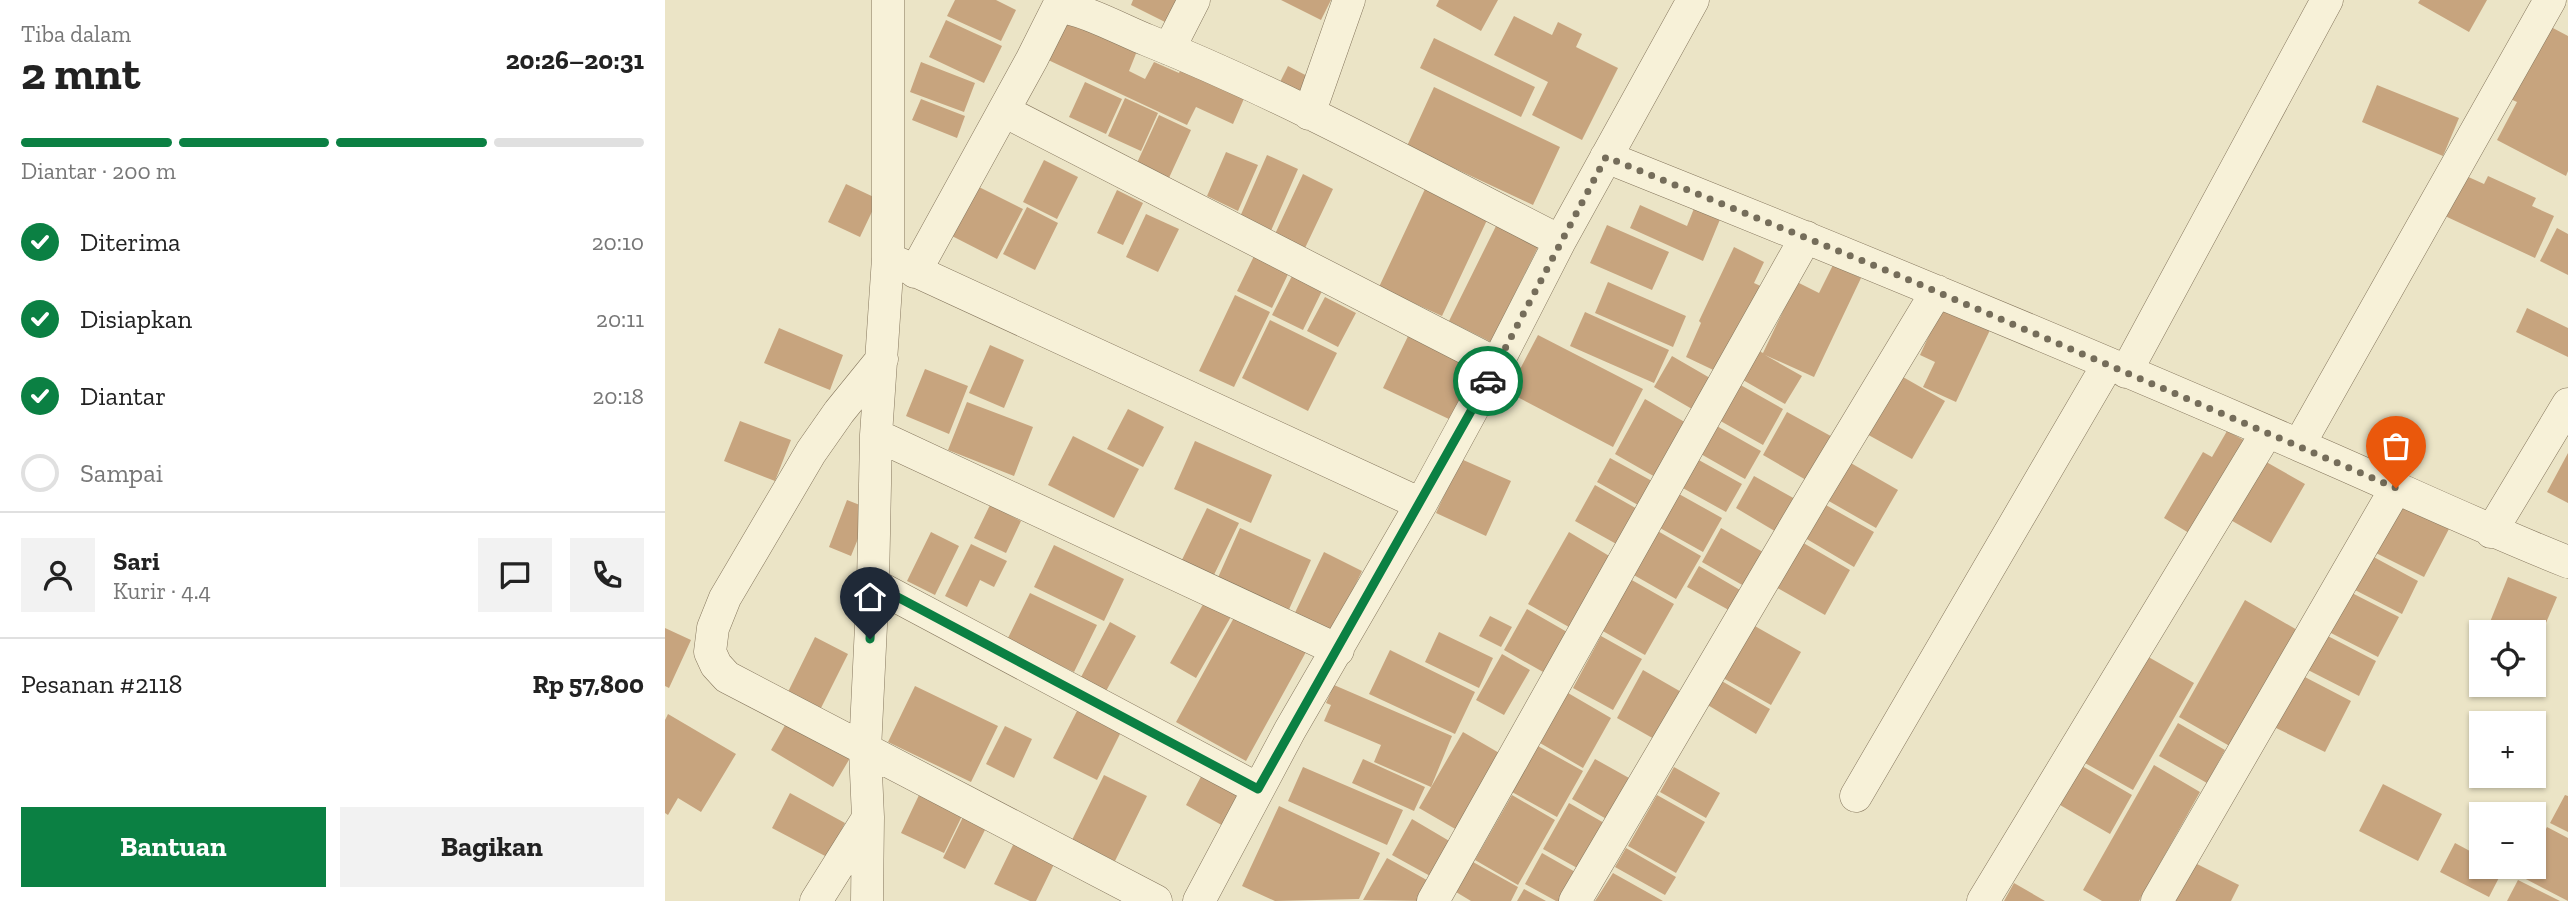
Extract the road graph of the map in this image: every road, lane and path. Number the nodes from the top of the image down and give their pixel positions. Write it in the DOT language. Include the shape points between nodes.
graph roads {
  1 [pos="888,0"];
  2 [pos="1194,0"];
  3 [pos="1349,0"];
  4 [pos="1693,0"];
  5 [pos="2327,0"];
  6 [pos="2550,0"];
  7 [pos="1169,49"];
  8 [pos="1004,111"];
  9 [pos="1309,114"];
  10 [pos="1606,157"];
  11 [pos="1806,237"];
  12 [pos="1560,241"];
  13 [pos="902,265"];
  14 [pos="1937,291"];
  15 [pos="882,359"];
  16 [pos="1497,364"];
  17 [pos="2117,368"];
  18 [pos="2568,404"];
  19 [pos="2267,432"];
  20 [pos="876,435"];
  21 [pos="2299,445"];
  22 [pos="2396,488"];
  23 [pos="1421,504"];
  24 [pos="2491,532"];
  25 [pos="2568,562"];
  26 [pos="873,584"];
  27 [pos="1338,650"];
  28 [pos="865,750"];
  29 [pos="1258,789"];
  30 [pos="1856,796"];
  31 [pos="868,817"];
  32 [pos="816,901"];
  33 [pos="867,901"];
  34 [pos="1156,901"];
  35 [pos="1199,901"];
  36 [pos="1433,901"];
  37 [pos="1575,901"];
  38 [pos="1983,901"];
  39 [pos="2157,901"];
  1 -- 13 [label="street"];
  2 -- 7 [label="street"];
  3 -- 9 [label="street"];
  4 -- 10 [label="street"];
  5 -- 17 [label="street"];
  6 -- 21 [label="street"];
  7 -- 8 [label="street" via="1058,7"];
  7 -- 9 [label="street"];
  8 -- 13 [label="street"];
  8 -- 16 [label="street"];
  9 -- 12 [label="street"];
  10 -- 11 [label="street"];
  10 -- 12 [label="street"];
  11 -- 14 [label="street"];
  11 -- 36 [label="street"];
  12 -- 16 [label="street"];
  13 -- 15 [label="street"];
  13 -- 23 [label="street"];
  14 -- 17 [label="street"];
  14 -- 37 [label="street"];
  15 -- 20 [label="street"];
  15 -- 28 [label="street" via="811,452 739,576 713,628 710,652 727,677"];
  16 -- 23 [label="street"];
  17 -- 19 [label="street"];
  17 -- 30 [label="street"];
  18 -- 24 [label="street"];
  19 -- 21 [label="street"];
  19 -- 38 [label="street"];
  20 -- 26 [label="street"];
  20 -- 27 [label="street"];
  21 -- 22 [label="street"];
  22 -- 24 [label="street"];
  22 -- 39 [label="street"];
  23 -- 27 [label="street"];
  24 -- 25 [label="street"];
  26 -- 28 [label="street"];
  26 -- 29 [label="street"];
  27 -- 29 [label="street"];
  28 -- 31 [label="street"];
  28 -- 34 [label="street"];
  29 -- 35 [label="street"];
  31 -- 32 [label="street"];
  31 -- 33 [label="street"];
}
